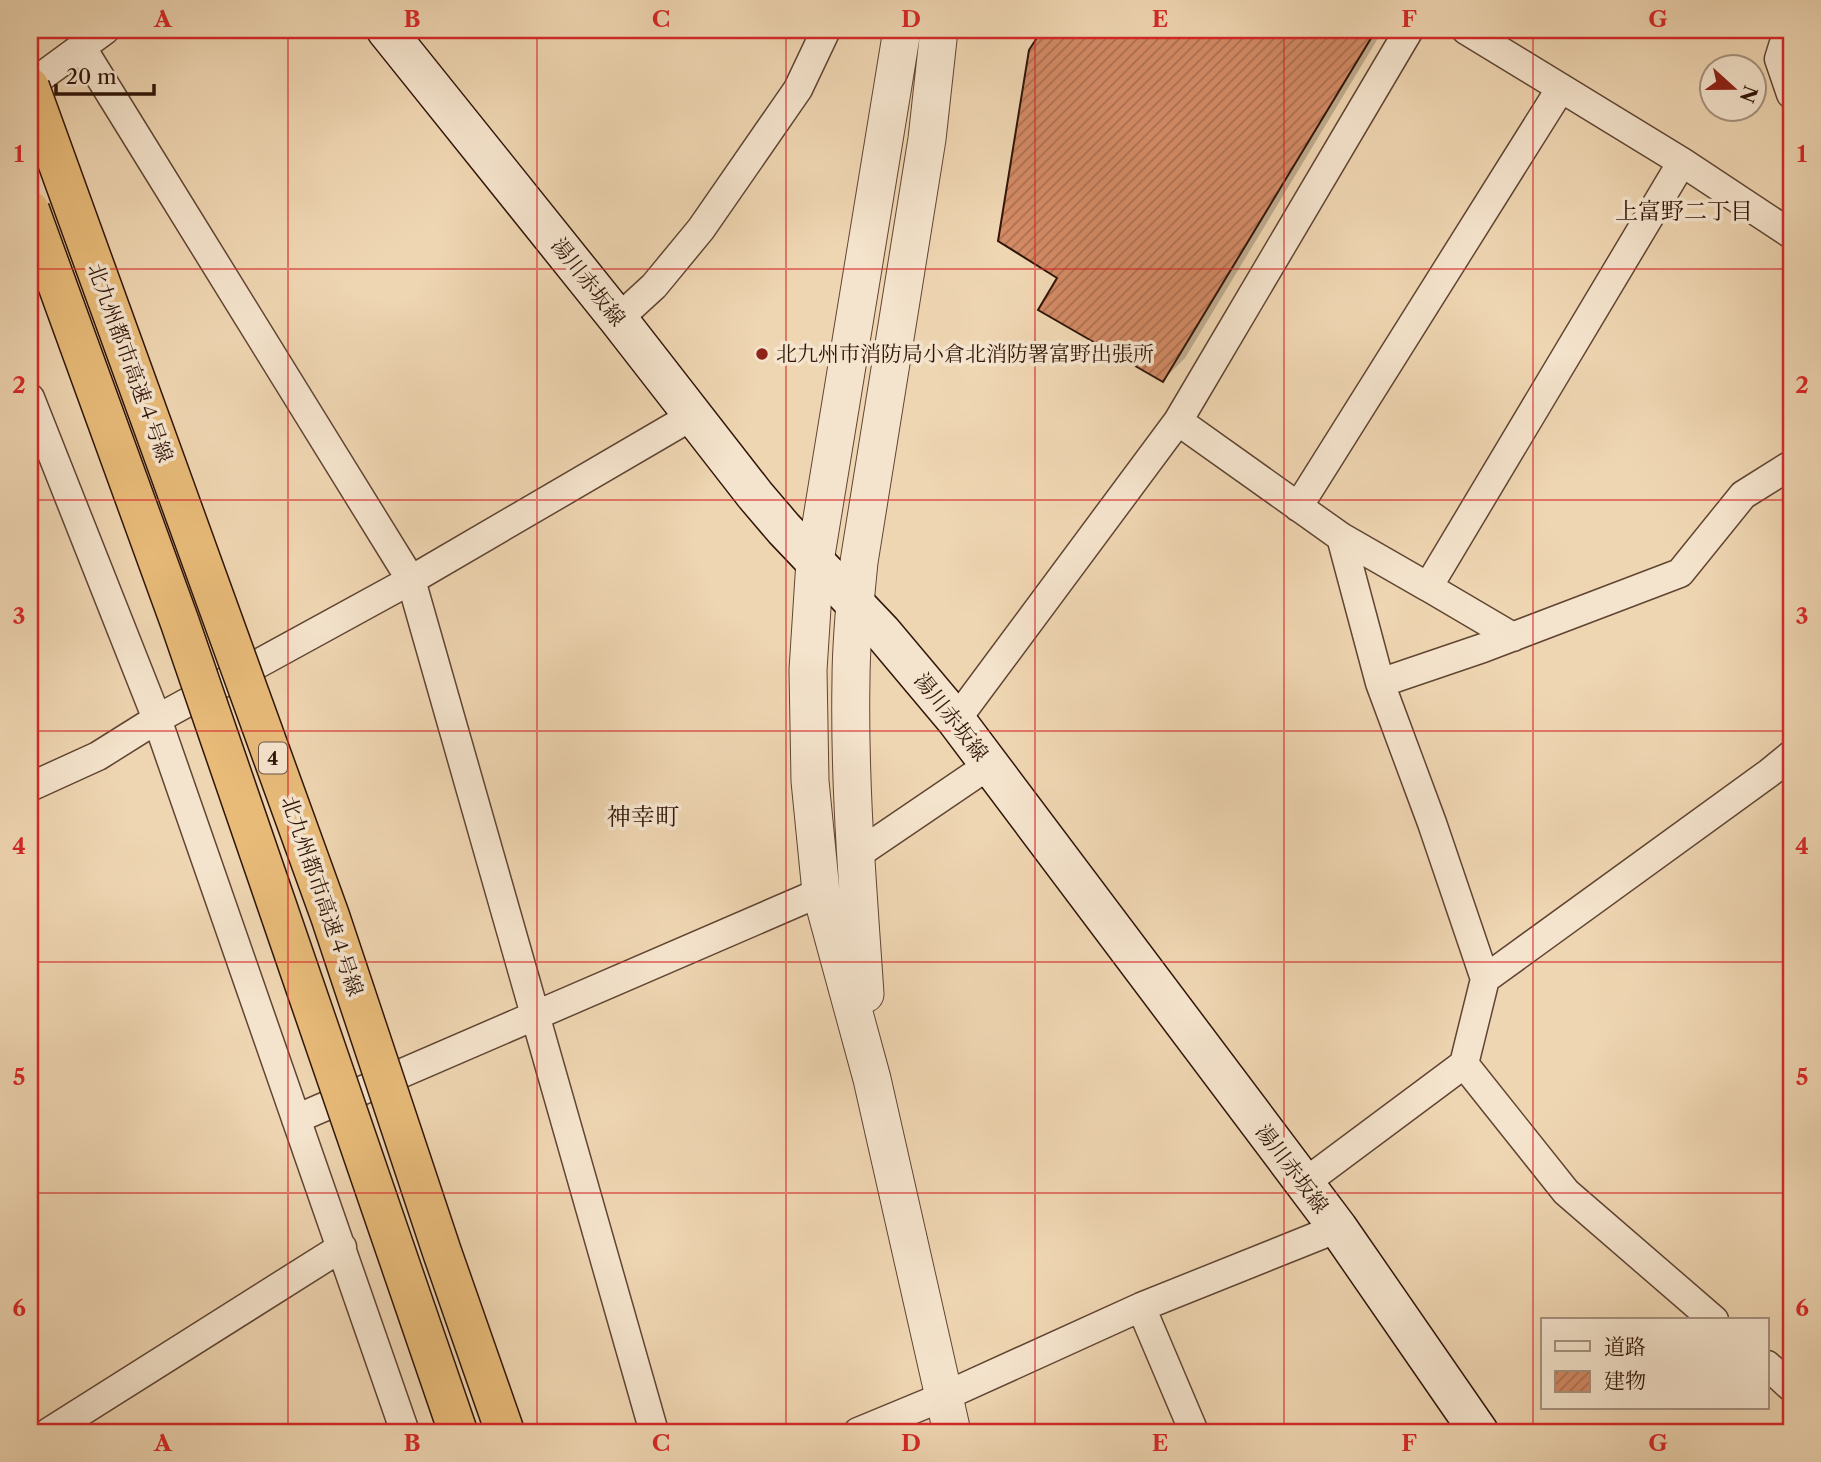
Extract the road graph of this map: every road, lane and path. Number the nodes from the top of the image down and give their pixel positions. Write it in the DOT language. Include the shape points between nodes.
graph roads {
  1 [pos="105,30"];
  2 [pos="386,30"];
  3 [pos="826,30"];
  4 [pos="902,30"];
  5 [pos="939,30"];
  6 [pos="1409,30"];
  7 [pos="1466,30"];
  8 [pos="1788,30"];
  9 [pos="82,48"];
  10 [pos="30,86"];
  11 [pos="1561,88"];
  12 [pos="1791,94"];
  13 [pos="1682,162"];
  14 [pos="30,210"];
  15 [pos="1791,234"];
  16 [pos="618,319"];
  17 [pos="30,398"];
  18 [pos="692,416"];
  19 [pos="1178,421"];
  20 [pos="1791,465"];
  21 [pos="1298,507"];
  22 [pos="1340,537"];
  23 [pos="815,561"];
  24 [pos="411,580"];
  25 [pos="1428,587"];
  26 [pos="855,603"];
  27 [pos="1513,637"];
  28 [pos="1380,683"];
  29 [pos="157,719"];
  30 [pos="956,720"];
  31 [pos="1791,755"];
  32 [pos="989,765"];
  33 [pos="30,787"];
  34 [pos="855,856"];
  35 [pos="821,892"];
  36 [pos="1485,979"];
  37 [pos="535,1014"];
  38 [pos="1464,1064"];
  39 [pos="872,1079"];
  40 [pos="296,1119"];
  41 [pos="1303,1184"];
  42 [pos="1338,1228"];
  43 [pos="342,1247"];
  44 [pos="1141,1307"];
  45 [pos="1712,1318"];
  46 [pos="1769,1368"];
  47 [pos="1791,1387"];
  48 [pos="945,1396"];
  49 [pos="49,1432"];
  50 [pos="405,1432"];
  51 [pos="458,1432"];
  52 [pos="505,1432"];
  53 [pos="654,1432"];
  54 [pos="858,1432"];
  55 [pos="952,1432"];
  56 [pos="1194,1432"];
  57 [pos="1479,1432"];
  1 -- 9 [label="street"];
  2 -- 16 [label="main road, 湯川赤坂線"];
  3 -- 16 [label="street" via="798,89 701,229 654,286"];
  4 -- 23 [label="street"];
  5 -- 26 [label="street" via="927,139"];
  6 -- 19 [label="street"];
  7 -- 11 [label="street"];
  8 -- 12 [label="street" via="1779,58"];
  9 -- 10 [label="street"];
  9 -- 24 [label="street"];
  10 -- 52 [label="highway, 北九州都市高速４号線 / 4, bridge" via="330,916"];
  11 -- 13 [label="street"];
  11 -- 21 [label="street"];
  13 -- 15 [label="street"];
  13 -- 25 [label="street"];
  14 -- 51 [label="highway, 北九州都市高速４号線 / 4, bridge" via="180,623"];
  16 -- 18 [label="main road, 湯川赤坂線"];
  17 -- 29 [label="street"];
  18 -- 23 [label="main road, 湯川赤坂線"];
  18 -- 24 [label="street"];
  19 -- 21 [label="street"];
  19 -- 30 [label="street"];
  20 -- 27 [label="street" via="1742,495 1680,573"];
  21 -- 22 [label="street"];
  22 -- 25 [label="street"];
  22 -- 28 [label="street"];
  23 -- 26 [label="main road, 湯川赤坂線"];
  23 -- 35 [label="street" via="808,670 810,781"];
  24 -- 29 [label="street"];
  24 -- 37 [label="street"];
  25 -- 27 [label="street"];
  26 -- 30 [label="main road, 湯川赤坂線"];
  26 -- 34 [label="street" via="851,678"];
  27 -- 28 [label="street"];
  28 -- 36 [label="street"];
  29 -- 33 [label="street" via="98,757"];
  29 -- 40 [label="street"];
  30 -- 32 [label="main road, 湯川赤坂線"];
  31 -- 36 [label="street"];
  32 -- 34 [label="street"];
  32 -- 41 [label="main road, 湯川赤坂線"];
  34 -- 39 [label="street"];
  35 -- 37 [label="street"];
  35 -- 39 [label="street"];
  36 -- 38 [label="street"];
  37 -- 40 [label="street"];
  37 -- 53 [label="street"];
  38 -- 41 [label="street"];
  38 -- 45 [label="street" via="1566,1192"];
  39 -- 48 [label="street"];
  40 -- 43 [label="street"];
  41 -- 42 [label="main road, 湯川赤坂線"];
  42 -- 44 [label="street"];
  42 -- 57 [label="main road, 湯川赤坂線"];
  43 -- 49 [label="street"];
  43 -- 50 [label="street"];
  44 -- 48 [label="street"];
  44 -- 56 [label="street"];
  46 -- 47 [label="street"];
  48 -- 54 [label="street"];
  48 -- 55 [label="street"];
}
